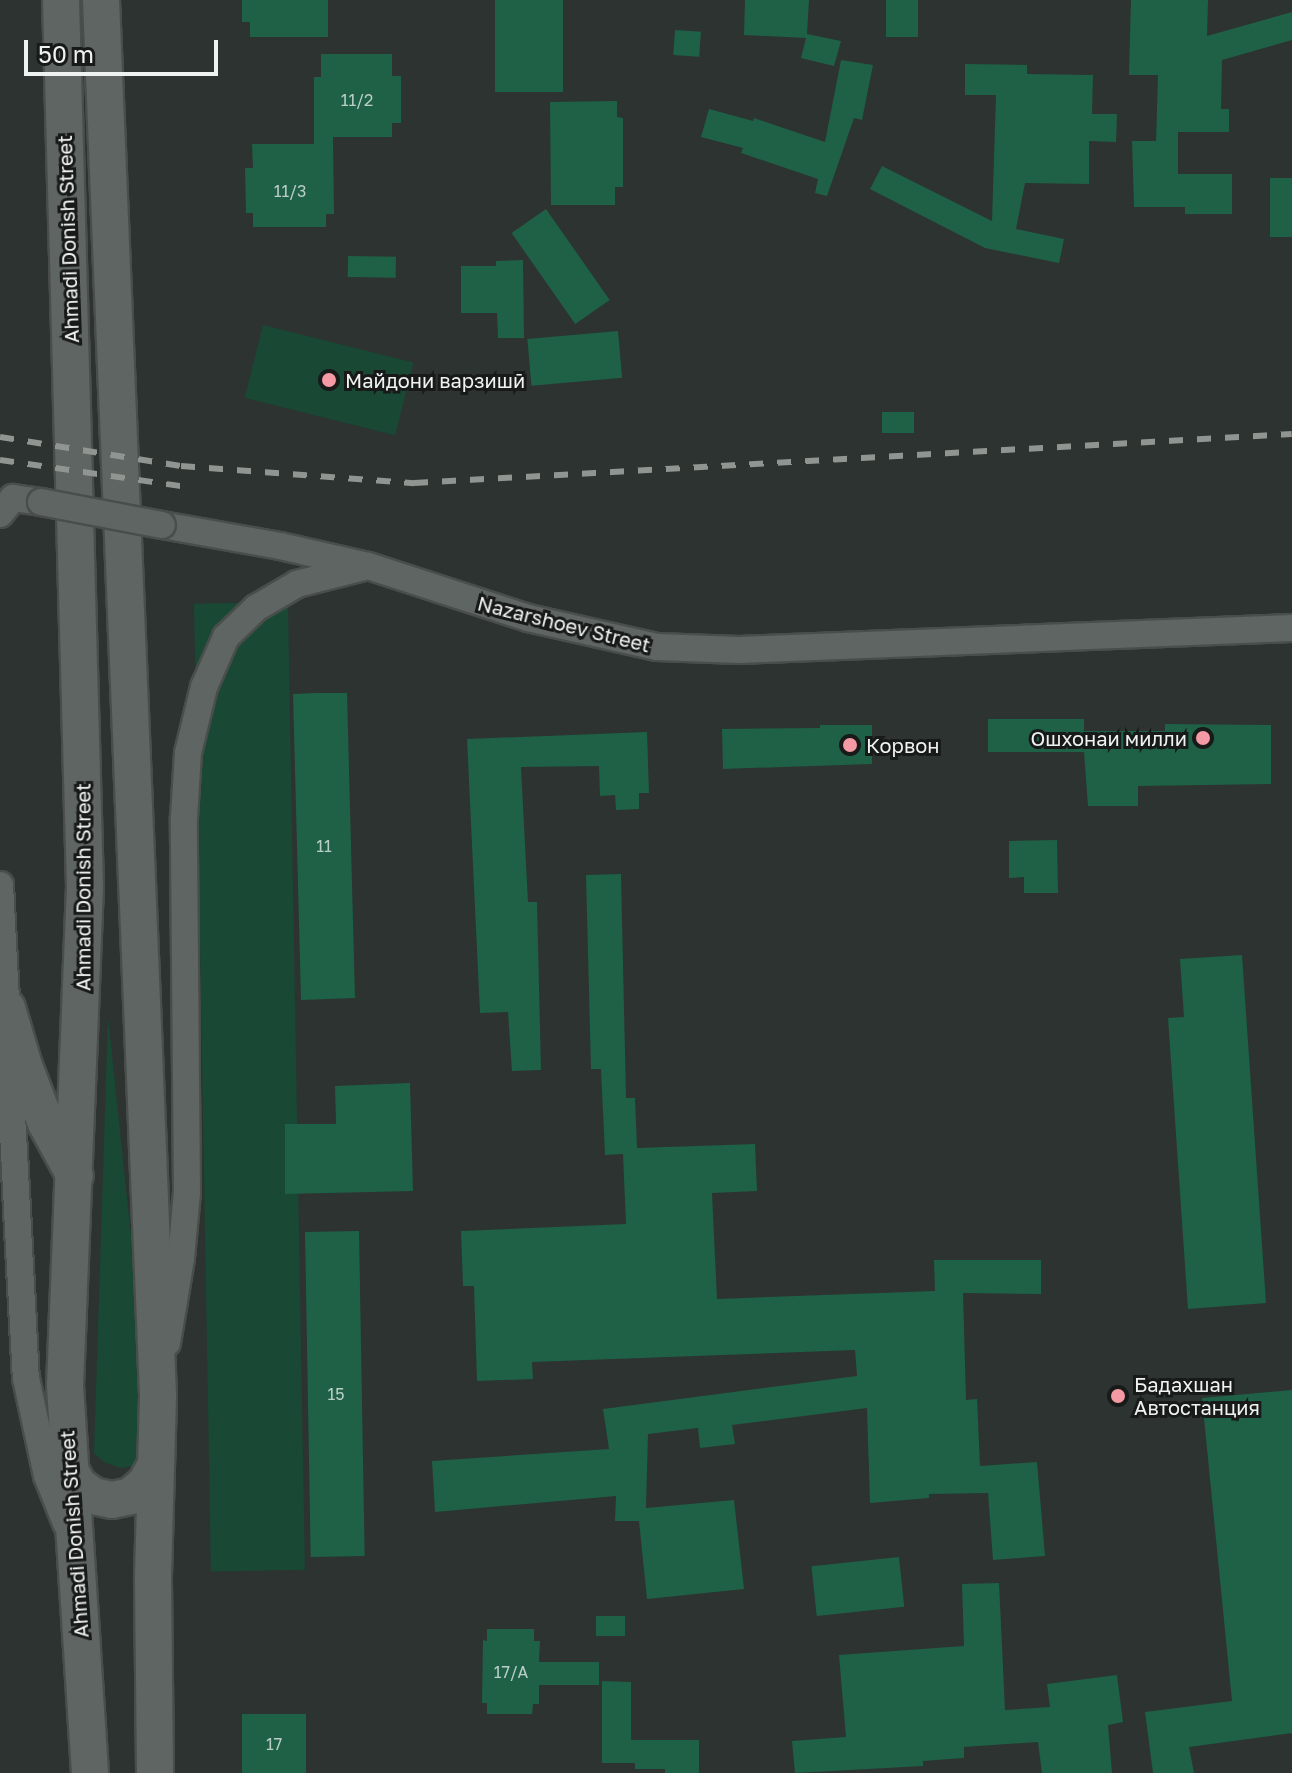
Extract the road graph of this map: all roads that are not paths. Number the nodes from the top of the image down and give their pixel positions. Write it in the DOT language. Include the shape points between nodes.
graph roads {
  1 [pos="61,0"];
  2 [pos="101,0"];
  3 [pos="0,514"];
  4 [pos="368,566"];
  5 [pos="1292,628"];
  6 [pos="0,885"];
  7 [pos="7,1008"];
  8 [pos="75,1176"];
  9 [pos="158,1397"];
  10 [pos="155,1466"];
  11 [pos="69,1468"];
  12 [pos="77,1551"];
  13 [pos="90,1773"];
  14 [pos="155,1773"];
  1 -- 8 [label="street, Ahmadi Donish Street" via="85,886"];
  2 -- 9 [label="street"];
  3 -- 4 [label="street, Nazarshoev Street, bridge" via="13,498"];
  4 -- 5 [label="street, Nazarshoev Street" via="541,622 700,651"];
  4 -- 9 [label="street" via="297,584 256,608 226,637 204,687 188,753 184,818 187,1192"];
  6 -- 7 [label="street"];
  7 -- 8 [label="street" via="46,1123"];
  7 -- 12 [label="street" via="26,1378 47,1476"];
  8 -- 11 [label="street, Ahmadi Donish Street" via="65,1386"];
  9 -- 10 [label="street"];
  10 -- 11 [label="street" via="131,1496 112,1500 93,1496 78,1485"];
  10 -- 14 [label="street"];
  11 -- 12 [label="street, Ahmadi Donish Street"];
  12 -- 13 [label="street, Ahmadi Donish Street"];
}
